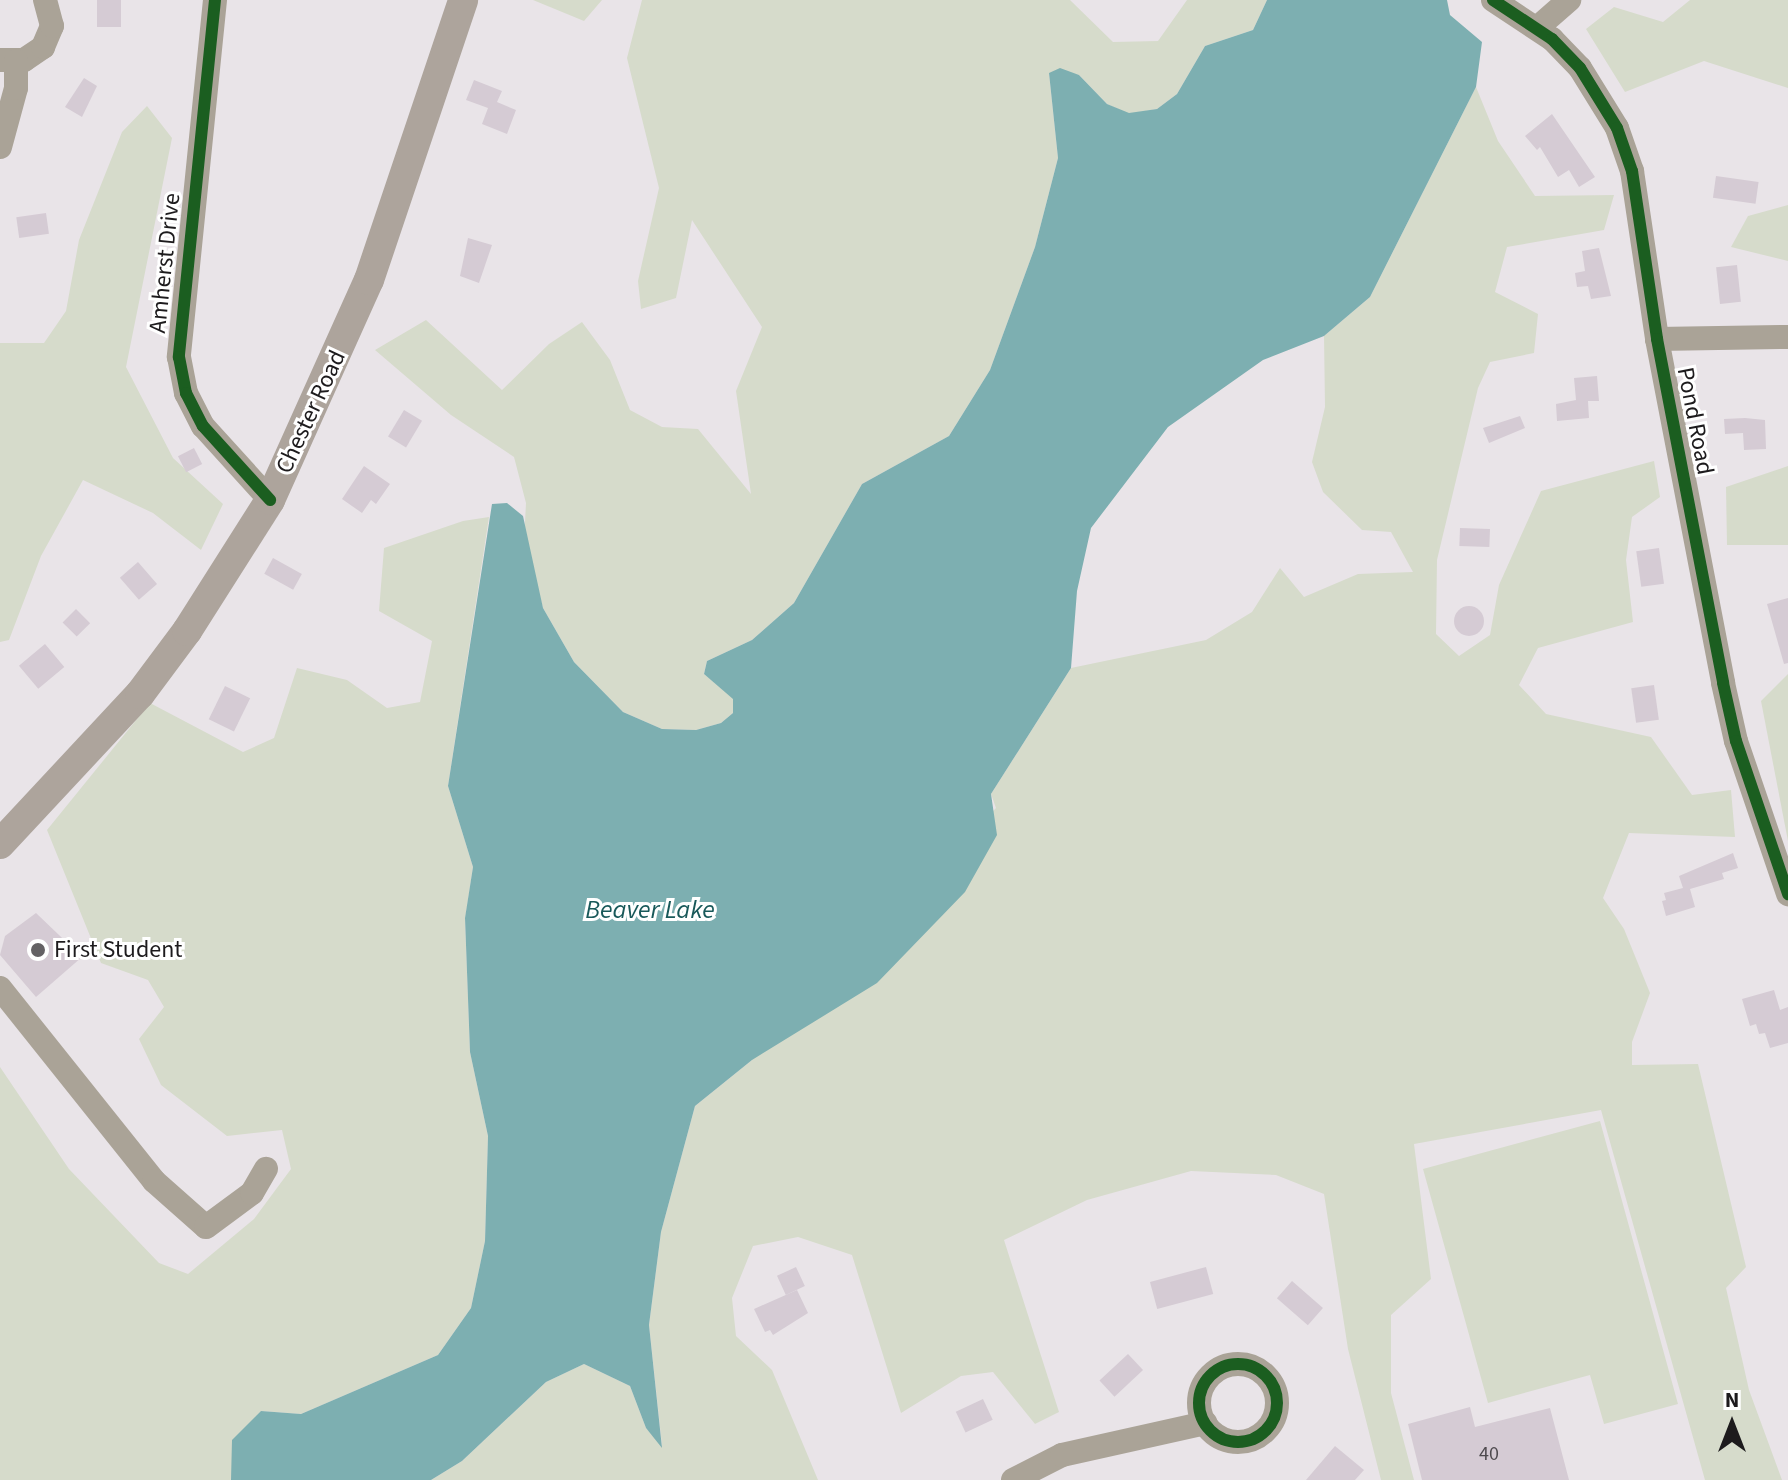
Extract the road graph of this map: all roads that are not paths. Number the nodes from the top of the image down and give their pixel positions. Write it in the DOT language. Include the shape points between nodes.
graph roads {
  1 [pos="45,0"];
  2 [pos="215,0"];
  3 [pos="463,0"];
  4 [pos="1493,0"];
  5 [pos="1569,0"];
  6 [pos="1537,28"];
  7 [pos="8,60"];
  8 [pos="0,147"];
  9 [pos="1788,337"];
  10 [pos="1657,339"];
  11 [pos="270,500"];
  12 [pos="0,844"];
  13 [pos="1788,894"];
  14 [pos="0,988"];
  15 [pos="266,1169"];
  16 [pos="1205,1423"];
  17 [pos="1013,1480"];
  1 -- 7 [label="street" via="52,18 47,41 31,57"];
  2 -- 11 [label="street, Amherst Drive" via="179,357 186,393 203,426"];
  3 -- 11 [label="main road, Chester Road" via="369,280"];
  4 -- 6 [label="street, Pond Road"];
  5 -- 6 [label="street"];
  6 -- 10 [label="street, Pond Road" via="1580,68 1617,128 1636,192"];
  7 -- 8 [label="street" via="16,88"];
  9 -- 10 [label="street"];
  10 -- 13 [label="street, Pond Road" via="1736,741"];
  11 -- 12 [label="main road, Chester Road" via="140,694"];
  14 -- 15 [label="street" via="154,1181 206,1227 252,1193"];
  16 -- 17 [label="street" via="1062,1455"];
}
